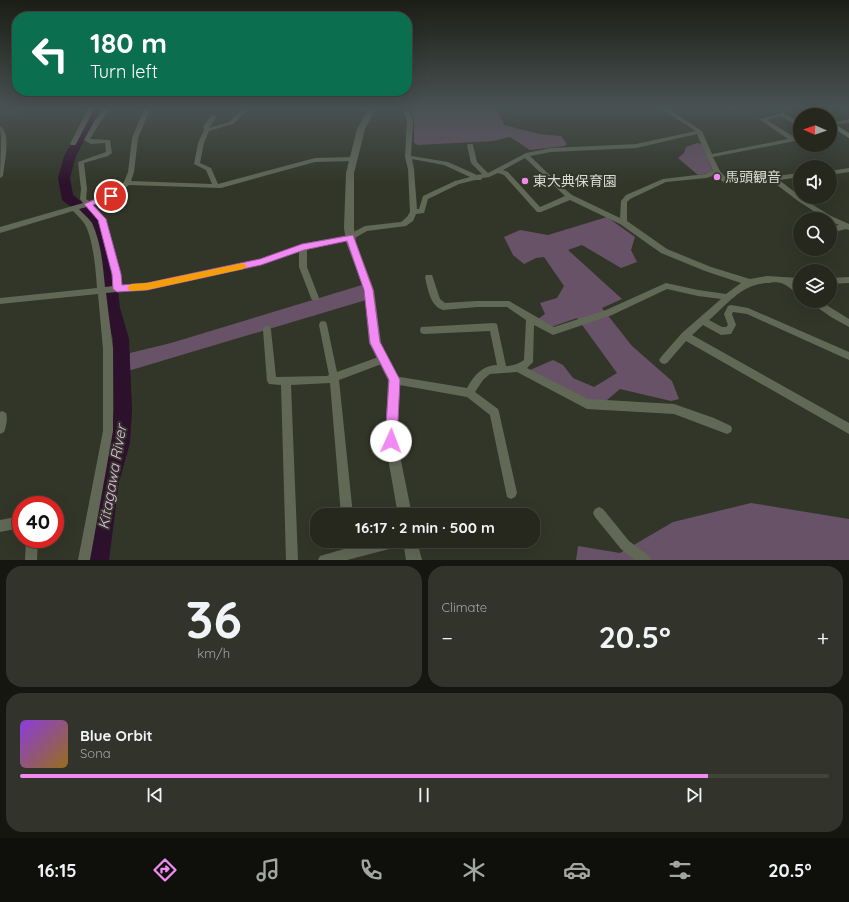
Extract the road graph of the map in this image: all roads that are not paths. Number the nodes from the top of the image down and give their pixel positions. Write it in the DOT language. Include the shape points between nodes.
graph roads {
  1 [pos="2,133"];
  2 [pos="78,133"];
  3 [pos="91,133"];
  4 [pos="137,133"];
  5 [pos="206,133"];
  6 [pos="360,133"];
  7 [pos="409,133"];
  8 [pos="695,133"];
  9 [pos="700,133"];
  10 [pos="784,133"];
  11 [pos="793,139"];
  12 [pos="72,144"];
  13 [pos="470,145"];
  14 [pos="1,150"];
  15 [pos="526,155"];
  16 [pos="709,156"];
  17 [pos="408,157"];
  18 [pos="353,159"];
  19 [pos="849,170"];
  20 [pos="496,171"];
  21 [pos="717,172"];
  22 [pos="837,172"];
  23 [pos="0,176"];
  24 [pos="487,176"];
  25 [pos="793,176"];
  26 [pos="479,179"];
  27 [pos="774,179"];
  28 [pos="126,183"];
  29 [pos="216,186"];
  30 [pos="570,197"];
  31 [pos="80,207"];
  32 [pos="414,212"];
  33 [pos="623,222"];
  34 [pos="848,227"];
  35 [pos="837,229"];
  36 [pos="0,230"];
  37 [pos="350,238"];
  38 [pos="302,247"];
  39 [pos="429,277"];
  40 [pos="784,280"];
  41 [pos="793,280"];
  42 [pos="849,280"];
  43 [pos="837,281"];
  44 [pos="748,282"];
  45 [pos="793,286"];
  46 [pos="117,289"];
  47 [pos="102,291"];
  48 [pos="727,297"];
  49 [pos="315,298"];
  50 [pos="0,301"];
  51 [pos="824,308"];
  52 [pos="530,318"];
  53 [pos="703,321"];
  54 [pos="849,323"];
  55 [pos="324,325"];
  56 [pos="267,330"];
  57 [pos="424,330"];
  58 [pos="685,336"];
  59 [pos="849,356"];
  60 [pos="384,359"];
  61 [pos="664,360"];
  62 [pos="520,369"];
  63 [pos="502,370"];
  64 [pos="334,378"];
  65 [pos="394,380"];
  66 [pos="286,381"];
  67 [pos="469,393"];
  68 [pos="2,416"];
  69 [pos="0,429"];
  70 [pos="727,429"];
  71 [pos="849,429"];
  72 [pos="511,493"];
  73 [pos="346,508"];
  74 [pos="404,508"];
  75 [pos="600,514"];
  76 [pos="12,524"];
  77 [pos="0,526"];
  78 [pos="32,548"];
  79 [pos="348,548"];
  80 [pos="411,548"];
  81 [pos="31,560"];
  82 [pos="84,560"];
  83 [pos="292,560"];
  84 [pos="324,560"];
  85 [pos="414,560"];
  86 [pos="645,560"];
  1 -- 14 [label="street" via="4,138"];
  2 -- 12 [label="street"];
  3 -- 31 [label="street" via="87,140 108,141 109,153 80,162 84,189"];
  4 -- 28 [label="street" via="131,172"];
  5 -- 29 [label="street" via="197,164 209,169"];
  6 -- 18 [label="street"];
  7 -- 17 [label="street"];
  8 -- 15 [label="street" via="636,146 551,150"];
  9 -- 16 [label="street"];
  10 -- 11 [label="street"];
  11 -- 16 [label="street"];
  13 -- 24 [label="street" via="474,163"];
  14 -- 23 [label="street"];
  15 -- 20 [label="street"];
  15 -- 30 [label="street"];
  16 -- 21 [label="street"];
  17 -- 26 [label="street" via="446,163"];
  17 -- 32 [label="street"];
  18 -- 29 [label="street" via="314,160"];
  18 -- 37 [label="street" via="350,173"];
  19 -- 22 [label="street"];
  20 -- 24 [label="street"];
  20 -- 30 [label="street" via="506,173 539,210"];
  21 -- 27 [label="street" via="726,182"];
  21 -- 33 [label="street" via="706,176 665,180 628,197 624,201"];
  24 -- 26 [label="street"];
  25 -- 27 [label="street"];
  26 -- 32 [label="street" via="457,182 425,198 422,211"];
  27 -- 34 [label="street" via="788,191"];
  28 -- 29 [label="street"];
  28 -- 31 [label="street" via="107,198"];
  30 -- 33 [label="street"];
  31 -- 36 [label="street"];
  31 -- 46 [label="street" via="102,219 117,274"];
  31 -- 47 [label="street" via="94,237"];
  32 -- 37 [label="street" via="403,224 365,229"];
  33 -- 44 [label="street" via="672,255"];
  34 -- 35 [label="street"];
  37 -- 38 [label="street"];
  37 -- 60 [label="street" via="369,290 375,343"];
  38 -- 46 [label="street" via="261,262 147,286"];
  38 -- 49 [label="street" via="303,267"];
  39 -- 52 [label="street" via="436,301 443,307 509,304"];
  40 -- 41 [label="street"];
  40 -- 44 [label="street" via="760,279"];
  40 -- 45 [label="street"];
  42 -- 43 [label="street"];
  44 -- 48 [label="street"];
  46 -- 47 [label="street"];
  47 -- 50 [label="street"];
  47 -- 82 [label="street" via="108,348 108,431"];
  48 -- 52 [label="street" via="698,294 666,286 609,313 553,331"];
  48 -- 53 [label="street"];
  51 -- 54 [label="street"];
  52 -- 62 [label="street" via="528,362"];
  53 -- 58 [label="street"];
  53 -- 59 [label="street" via="721,331 728,331 732,325 728,314 732,308 748,311"];
  55 -- 64 [label="street"];
  56 -- 66 [label="street" via="272,381"];
  57 -- 63 [label="street" via="494,327"];
  58 -- 61 [label="street"];
  58 -- 71 [label="street"];
  60 -- 64 [label="street"];
  60 -- 65 [label="street"];
  62 -- 63 [label="street"];
  62 -- 70 [label="street" via="587,404 674,409"];
  63 -- 67 [label="street" via="485,372"];
  64 -- 66 [label="street"];
  64 -- 73 [label="street"];
  65 -- 67 [label="street"];
  65 -- 74 [label="street" via="391,441"];
  66 -- 83 [label="street"];
  67 -- 72 [label="street" via="494,412"];
  68 -- 69 [label="street"];
  75 -- 86 [label="street" via="625,545"];
  76 -- 77 [label="street"];
  78 -- 81 [label="street"];
  79 -- 84 [label="street"];
  80 -- 85 [label="street"];
}
